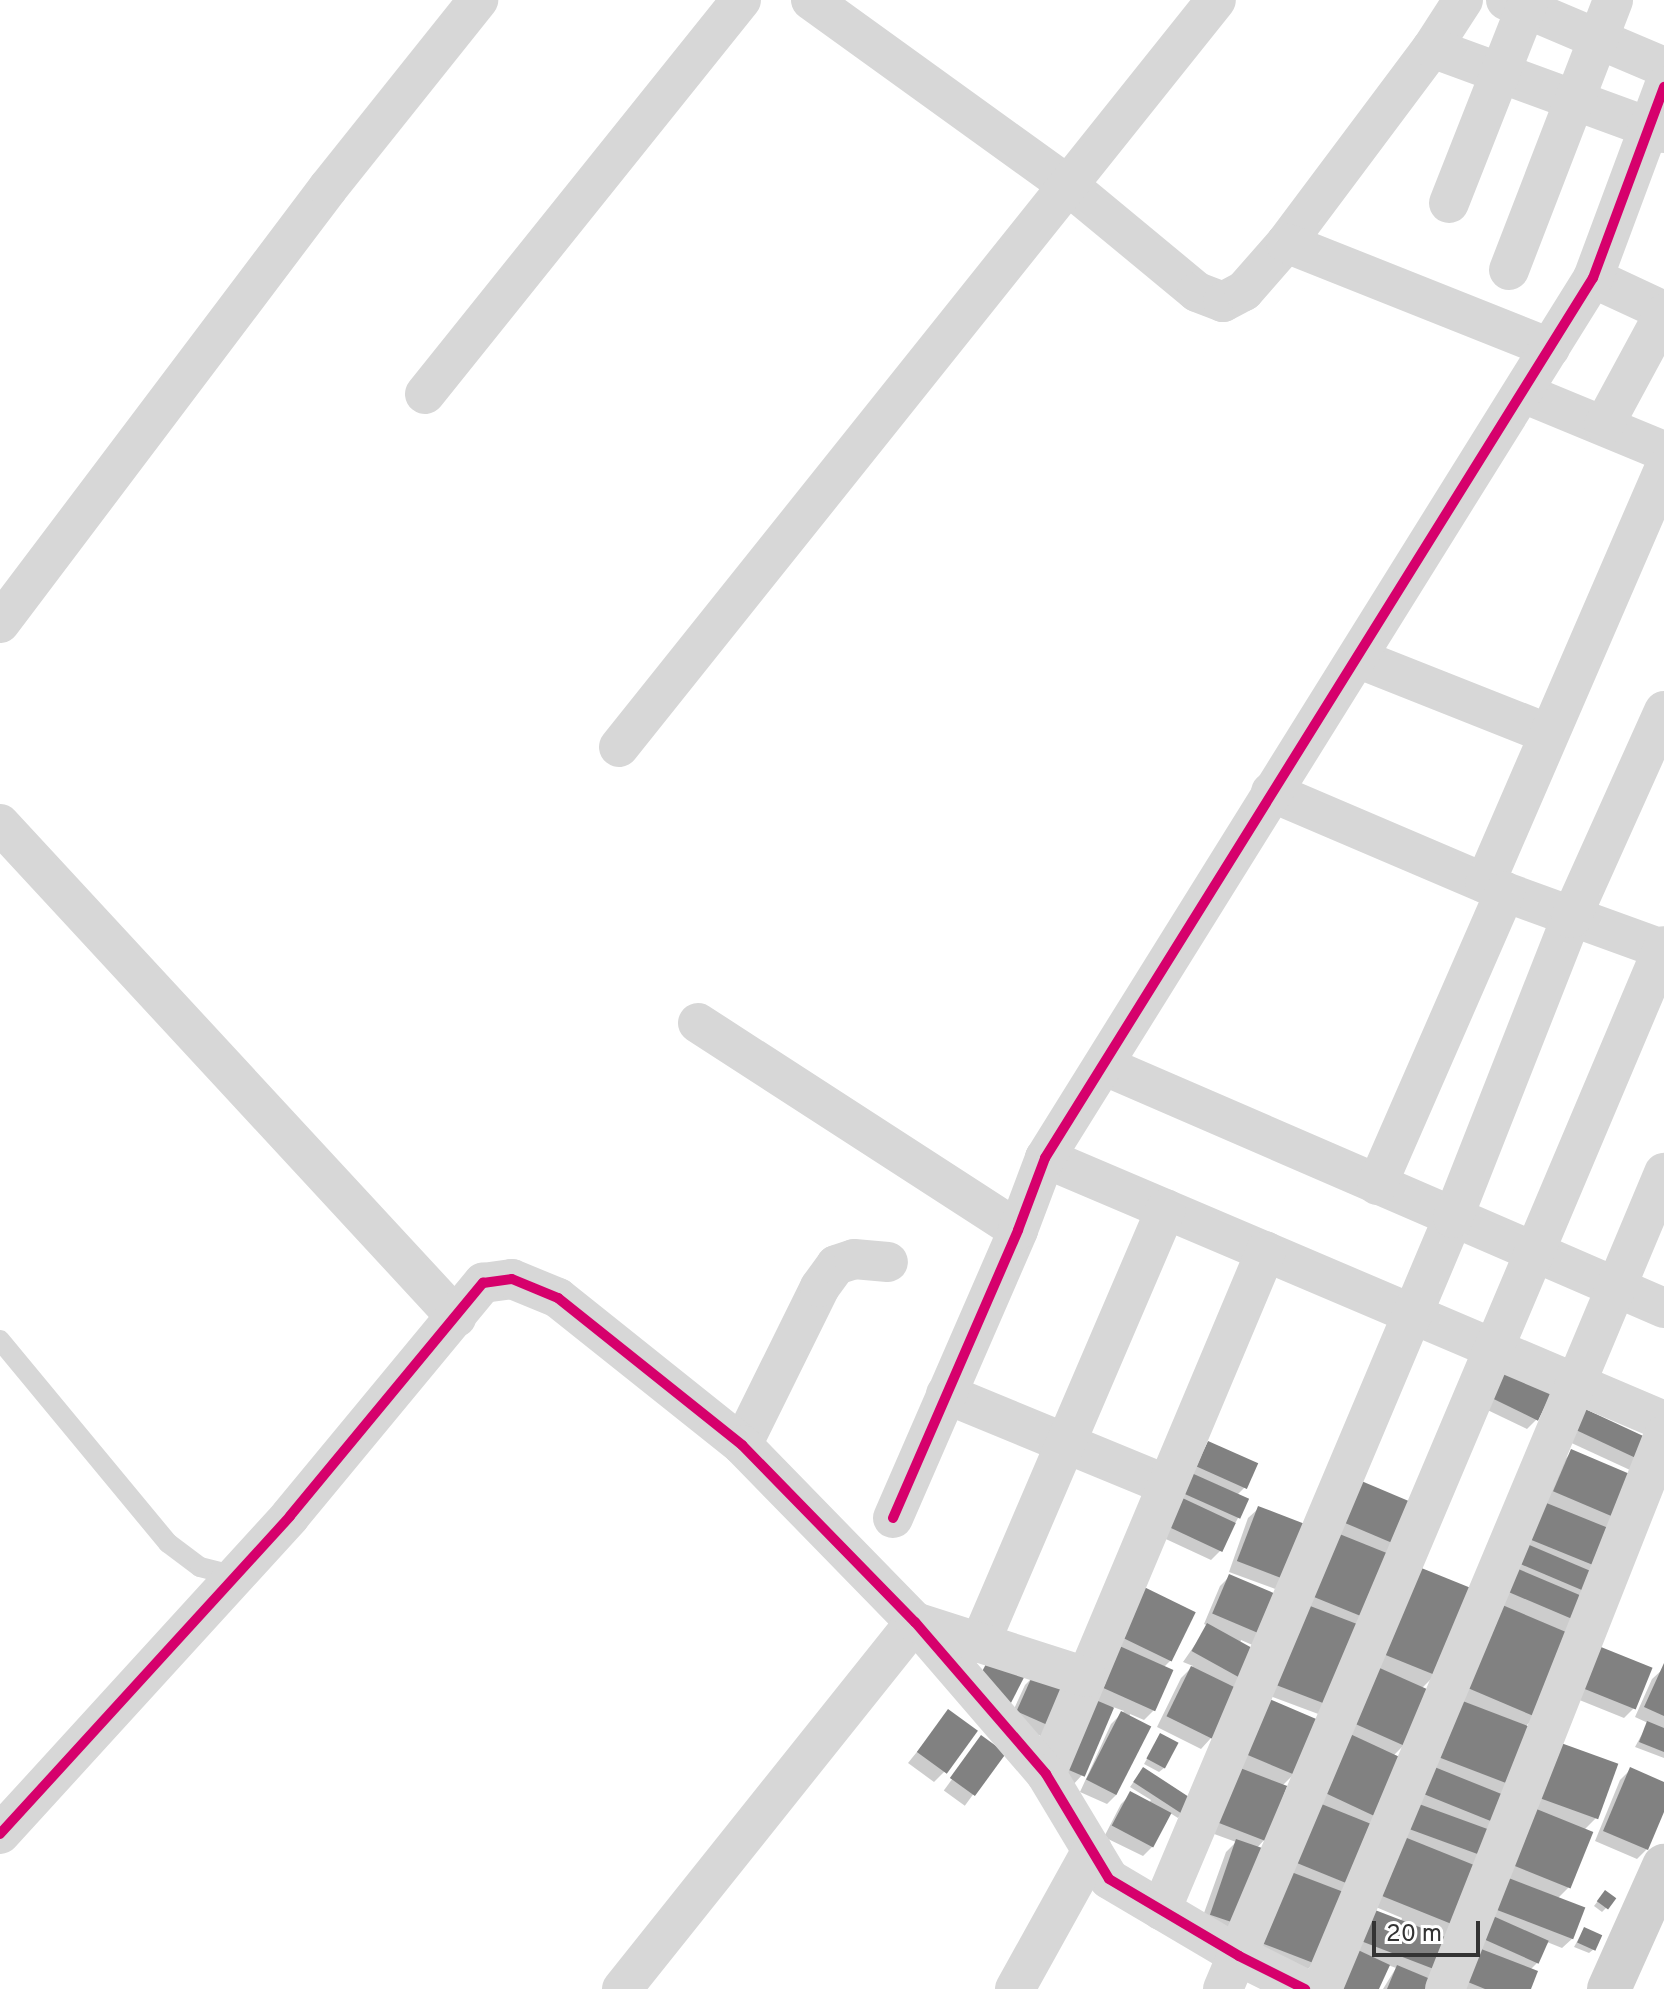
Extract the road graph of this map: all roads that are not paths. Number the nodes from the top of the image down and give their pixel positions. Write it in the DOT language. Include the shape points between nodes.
graph roads {
  1 [pos="478,0"];
  2 [pos="741,0"];
  3 [pos="811,0"];
  4 [pos="1216,0"];
  5 [pos="1463,0"];
  6 [pos="1613,0"];
  7 [pos="1520,3"];
  8 [pos="1597,39"];
  9 [pos="1432,48"];
  10 [pos="1664,67"];
  11 [pos="1498,75"];
  12 [pos="1664,87"];
  13 [pos="1576,101"];
  14 [pos="1656,130"];
  15 [pos="1069,186"];
  16 [pos="1449,203"];
  17 [pos="1286,243"];
  18 [pos="1509,270"];
  19 [pos="1593,278"];
  20 [pos="1664,313"];
  21 [pos="1550,348"];
  22 [pos="1523,393"];
  23 [pos="425,394"];
  24 [pos="1604,425"];
  25 [pos="1664,451"];
  26 [pos="1664,469"];
  27 [pos="0,623"];
  28 [pos="1357,658"];
  29 [pos="1664,711"];
  30 [pos="1549,734"];
  31 [pos="619,747"];
  32 [pos="1271,792"];
  33 [pos="0,824"];
  34 [pos="1495,888"];
  35 [pos="1571,918"];
  36 [pos="1664,948"];
  37 [pos="698,1023"];
  38 [pos="1105,1066"];
  39 [pos="1045,1158"];
  40 [pos="1664,1173"];
  41 [pos="1377,1185"];
  42 [pos="1166,1209"];
  43 [pos="1453,1218"];
  44 [pos="1018,1230"];
  45 [pos="1266,1251"];
  46 [pos="1532,1254"];
  47 [pos="888,1262"];
  48 [pos="1616,1288"];
  49 [pos="1664,1308"];
  50 [pos="1412,1313"];
  51 [pos="456,1317"];
  52 [pos="0,1340"];
  53 [pos="1492,1346"];
  54 [pos="1574,1383"];
  55 [pos="946,1394"];
  56 [pos="1664,1421"];
  57 [pos="1664,1435"];
  58 [pos="1064,1443"];
  59 [pos="742,1445"];
  60 [pos="1167,1485"];
  61 [pos="893,1518"];
  62 [pos="236,1576"];
  63 [pos="915,1622"];
  64 [pos="980,1643"];
  65 [pos="1086,1677"];
  66 [pos="1046,1774"];
  67 [pos="0,1834"];
  68 [pos="1092,1850"];
  69 [pos="1664,1866"];
  70 [pos="1161,1910"];
  71 [pos="1231,1972"];
  72 [pos="622,1989"];
  73 [pos="1015,1989"];
  74 [pos="1305,1989"];
  75 [pos="1322,1989"];
  76 [pos="1445,1989"];
  77 [pos="1609,1989"];
  1 -- 27 [label="street" via="328,188"];
  2 -- 23 [label="street"];
  3 -- 15 [label="street"];
  4 -- 15 [label="street"];
  5 -- 9 [label="street"];
  6 -- 8 [label="street"];
  7 -- 8 [label="street"];
  7 -- 11 [label="street"];
  8 -- 10 [label="street"];
  8 -- 13 [label="street"];
  9 -- 11 [label="street"];
  9 -- 17 [label="street"];
  11 -- 13 [label="street"];
  11 -- 16 [label="street"];
  12 -- 14 [label="street"];
  13 -- 14 [label="street"];
  13 -- 18 [label="street"];
  14 -- 19 [label="street"];
  15 -- 17 [label="street" via="1197,292 1223,302 1244,291"];
  15 -- 31 [label="street"];
  17 -- 21 [label="street"];
  19 -- 20 [label="street"];
  19 -- 21 [label="street"];
  20 -- 24 [label="street"];
  21 -- 22 [label="street"];
  22 -- 24 [label="street"];
  22 -- 28 [label="street"];
  24 -- 25 [label="street"];
  26 -- 30 [label="street"];
  28 -- 30 [label="street"];
  28 -- 32 [label="street"];
  29 -- 35 [label="street"];
  30 -- 34 [label="street"];
  32 -- 34 [label="street"];
  32 -- 38 [label="street"];
  33 -- 51 [label="street"];
  34 -- 35 [label="street"];
  34 -- 41 [label="street"];
  35 -- 36 [label="street"];
  35 -- 43 [label="street"];
  36 -- 46 [label="street"];
  37 -- 44 [label="street"];
  38 -- 39 [label="street"];
  38 -- 41 [label="street"];
  39 -- 42 [label="street"];
  39 -- 44 [label="street"];
  40 -- 48 [label="street"];
  41 -- 43 [label="street"];
  42 -- 45 [label="street"];
  42 -- 58 [label="street"];
  43 -- 46 [label="street"];
  43 -- 50 [label="street"];
  44 -- 55 [label="street"];
  45 -- 50 [label="street"];
  45 -- 60 [label="street"];
  46 -- 48 [label="street"];
  46 -- 53 [label="street"];
  47 -- 59 [label="street" via="854,1259 836,1265"];
  48 -- 49 [label="street"];
  48 -- 54 [label="street"];
  50 -- 53 [label="street"];
  50 -- 70 [label="street"];
  51 -- 59 [label="street" via="483,1283 512,1279 558,1298"];
  51 -- 62 [label="street"];
  52 -- 62 [label="lane" via="168,1543 200,1567"];
  53 -- 54 [label="street"];
  53 -- 71 [label="street"];
  54 -- 56 [label="street"];
  54 -- 75 [label="street"];
  55 -- 58 [label="street"];
  55 -- 61 [label="street"];
  57 -- 76 [label="street"];
  58 -- 60 [label="street"];
  58 -- 64 [label="street"];
  59 -- 63 [label="street"];
  60 -- 65 [label="street"];
  62 -- 67 [label="street"];
  63 -- 64 [label="street"];
  63 -- 66 [label="street"];
  63 -- 72 [label="street"];
  64 -- 65 [label="street"];
  65 -- 66 [label="street"];
  66 -- 68 [label="street"];
  68 -- 70 [label="street" via="1109,1879"];
  68 -- 73 [label="street"];
  69 -- 77 [label="street"];
  70 -- 71 [label="street"];
  71 -- 74 [label="street"];
}
